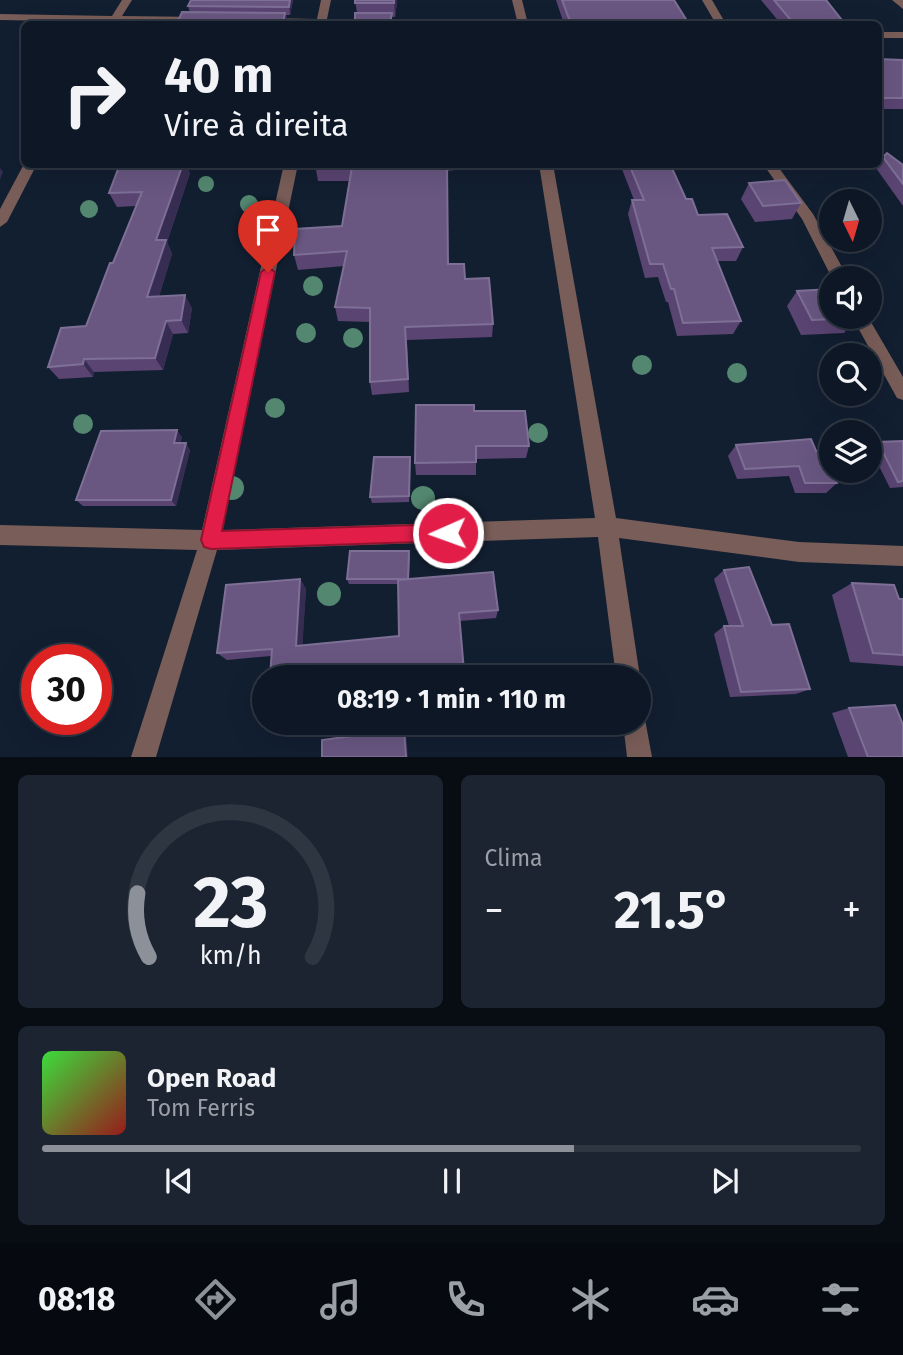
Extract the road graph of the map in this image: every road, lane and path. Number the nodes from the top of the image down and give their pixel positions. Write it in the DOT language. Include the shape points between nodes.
graph roads {
  1 [pos="127,0"];
  2 [pos="326,0"];
  3 [pos="517,0"];
  4 [pos="707,0"];
  5 [pos="897,0"];
  6 [pos="903,6"];
  7 [pos="0,17"];
  8 [pos="215,20"];
  9 [pos="254,20"];
  10 [pos="90,21"];
  11 [pos="114,21"];
  12 [pos="164,21"];
  13 [pos="276,21"];
  14 [pos="321,21"];
  15 [pos="522,21"];
  16 [pos="719,21"];
  17 [pos="882,35"];
  18 [pos="903,35"];
  19 [pos="30,168"];
  20 [pos="290,168"];
  21 [pos="547,168"];
  22 [pos="772,168"];
  23 [pos="0,222"];
  24 [pos="834,266"];
  25 [pos="867,329"];
  26 [pos="903,393"];
  27 [pos="607,527"];
  28 [pos="0,535"];
  29 [pos="211,540"];
  30 [pos="903,556"];
  31 [pos="626,665"];
  32 [pos="637,735"];
  33 [pos="144,757"];
  34 [pos="640,757"];
  1 -- 11 [label="street"];
  2 -- 14 [label="street"];
  3 -- 15 [label="street"];
  4 -- 16 [label="street"];
  5 -- 6 [label="street"];
  7 -- 10 [label="street"];
  8 -- 12 [label="street"];
  9 -- 13 [label="street"];
  17 -- 18 [label="street"];
  19 -- 23 [label="street"];
  20 -- 29 [label="street"];
  21 -- 27 [label="street"];
  22 -- 24 [label="street" via="808,217"];
  25 -- 26 [label="street"];
  27 -- 29 [label="street"];
  27 -- 30 [label="street" via="799,552"];
  27 -- 31 [label="street"];
  28 -- 29 [label="street"];
  29 -- 33 [label="street"];
  32 -- 34 [label="street"];
}
